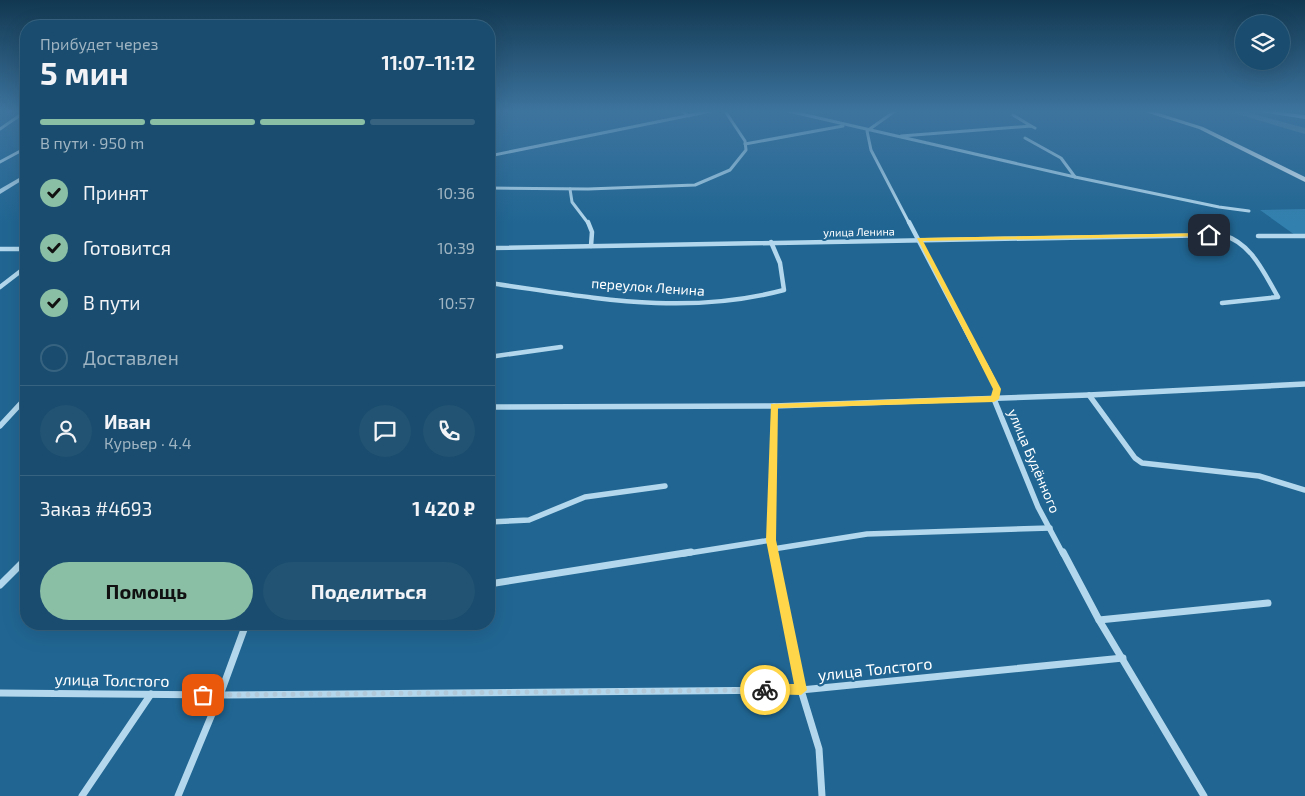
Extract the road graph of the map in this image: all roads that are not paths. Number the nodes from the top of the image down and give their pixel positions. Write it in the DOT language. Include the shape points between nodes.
graph roads {
  1 [pos="528,148"];
  2 [pos="746,148"];
  3 [pos="872,148"];
  4 [pos="946,148"];
  5 [pos="1046,148"];
  6 [pos="1241,148"];
  7 [pos="20,151"];
  8 [pos="495,155"];
  9 [pos="0,162"];
  10 [pos="1075,177"];
  11 [pos="20,180"];
  12 [pos="1305,180"];
  13 [pos="495,188"];
  14 [pos="570,189"];
  15 [pos="0,192"];
  16 [pos="1249,211"];
  17 [pos="1258,236"];
  18 [pos="1305,236"];
  19 [pos="919,239"];
  20 [pos="771,242"];
  21 [pos="592,246"];
  22 [pos="495,248"];
  23 [pos="0,249"];
  24 [pos="20,249"];
  25 [pos="20,272"];
  26 [pos="495,284"];
  27 [pos="0,287"];
  28 [pos="1222,303"];
  29 [pos="561,347"];
  30 [pos="495,356"];
  31 [pos="1305,384"];
  32 [pos="1089,395"];
  33 [pos="994,399"];
  34 [pos="20,405"];
  35 [pos="774,406"];
  36 [pos="495,408"];
  37 [pos="0,426"];
  38 [pos="665,486"];
  39 [pos="1305,490"];
  40 [pos="495,522"];
  41 [pos="1050,528"];
  42 [pos="771,540"];
  43 [pos="773,549"];
  44 [pos="20,565"];
  45 [pos="495,583"];
  46 [pos="0,585"];
  47 [pos="1268,603"];
  48 [pos="1099,620"];
  49 [pos="244,630"];
  50 [pos="1123,658"];
  51 [pos="801,690"];
  52 [pos="0,692"];
  53 [pos="151,694"];
  54 [pos="220,695"];
  55 [pos="82,796"];
  56 [pos="178,796"];
  57 [pos="822,796"];
  58 [pos="1204,796"];
  1 -- 8 [label="street"];
  2 -- 14 [label="street" via="730,170 695,185"];
  3 -- 19 [label="street, улица Будённого"];
  4 -- 10 [label="street"];
  5 -- 10 [label="street" via="1072,166"];
  6 -- 12 [label="main road"];
  7 -- 9 [label="street"];
  10 -- 16 [label="street"];
  11 -- 15 [label="street"];
  13 -- 14 [label="street"];
  14 -- 21 [label="street" via="569,197 574,207 592,230"];
  17 -- 18 [label="street"];
  19 -- 20 [label="street, улица Ленина"];
  19 -- 28 [label="street, улица Ленина" via="1230,236 1246,248 1278,297"];
  19 -- 33 [label="street, улица Будённого" via="997,389"];
  20 -- 21 [label="street, улица Ленина"];
  20 -- 26 [label="street, переулок Ленина" via="780,263 784,290 762,298 683,304"];
  21 -- 22 [label="street, улица Ленина"];
  23 -- 24 [label="street"];
  25 -- 27 [label="street"];
  29 -- 30 [label="street"];
  31 -- 32 [label="street"];
  32 -- 33 [label="street"];
  32 -- 39 [label="street" via="1142,463 1259,476"];
  33 -- 35 [label="street"];
  33 -- 41 [label="street, улица Будённого" via="1038,507"];
  34 -- 37 [label="street"];
  35 -- 36 [label="street"];
  35 -- 42 [label="street"];
  38 -- 40 [label="street" via="585,497 529,520"];
  41 -- 43 [label="street" via="867,534"];
  41 -- 48 [label="street, улица Будённого"];
  42 -- 43 [label="street"];
  42 -- 45 [label="street"];
  43 -- 51 [label="street"];
  44 -- 46 [label="street"];
  47 -- 48 [label="street"];
  48 -- 50 [label="street, улица Будённого"];
  49 -- 54 [label="street"];
  50 -- 51 [label="street, улица Толстого"];
  50 -- 58 [label="street, улица Будённого"];
  51 -- 54 [label="street, улица Толстого"];
  51 -- 57 [label="street" via="819,749"];
  52 -- 53 [label="street, улица Толстого"];
  53 -- 54 [label="street, улица Толстого"];
  53 -- 55 [label="street"];
  54 -- 56 [label="street"];
}
